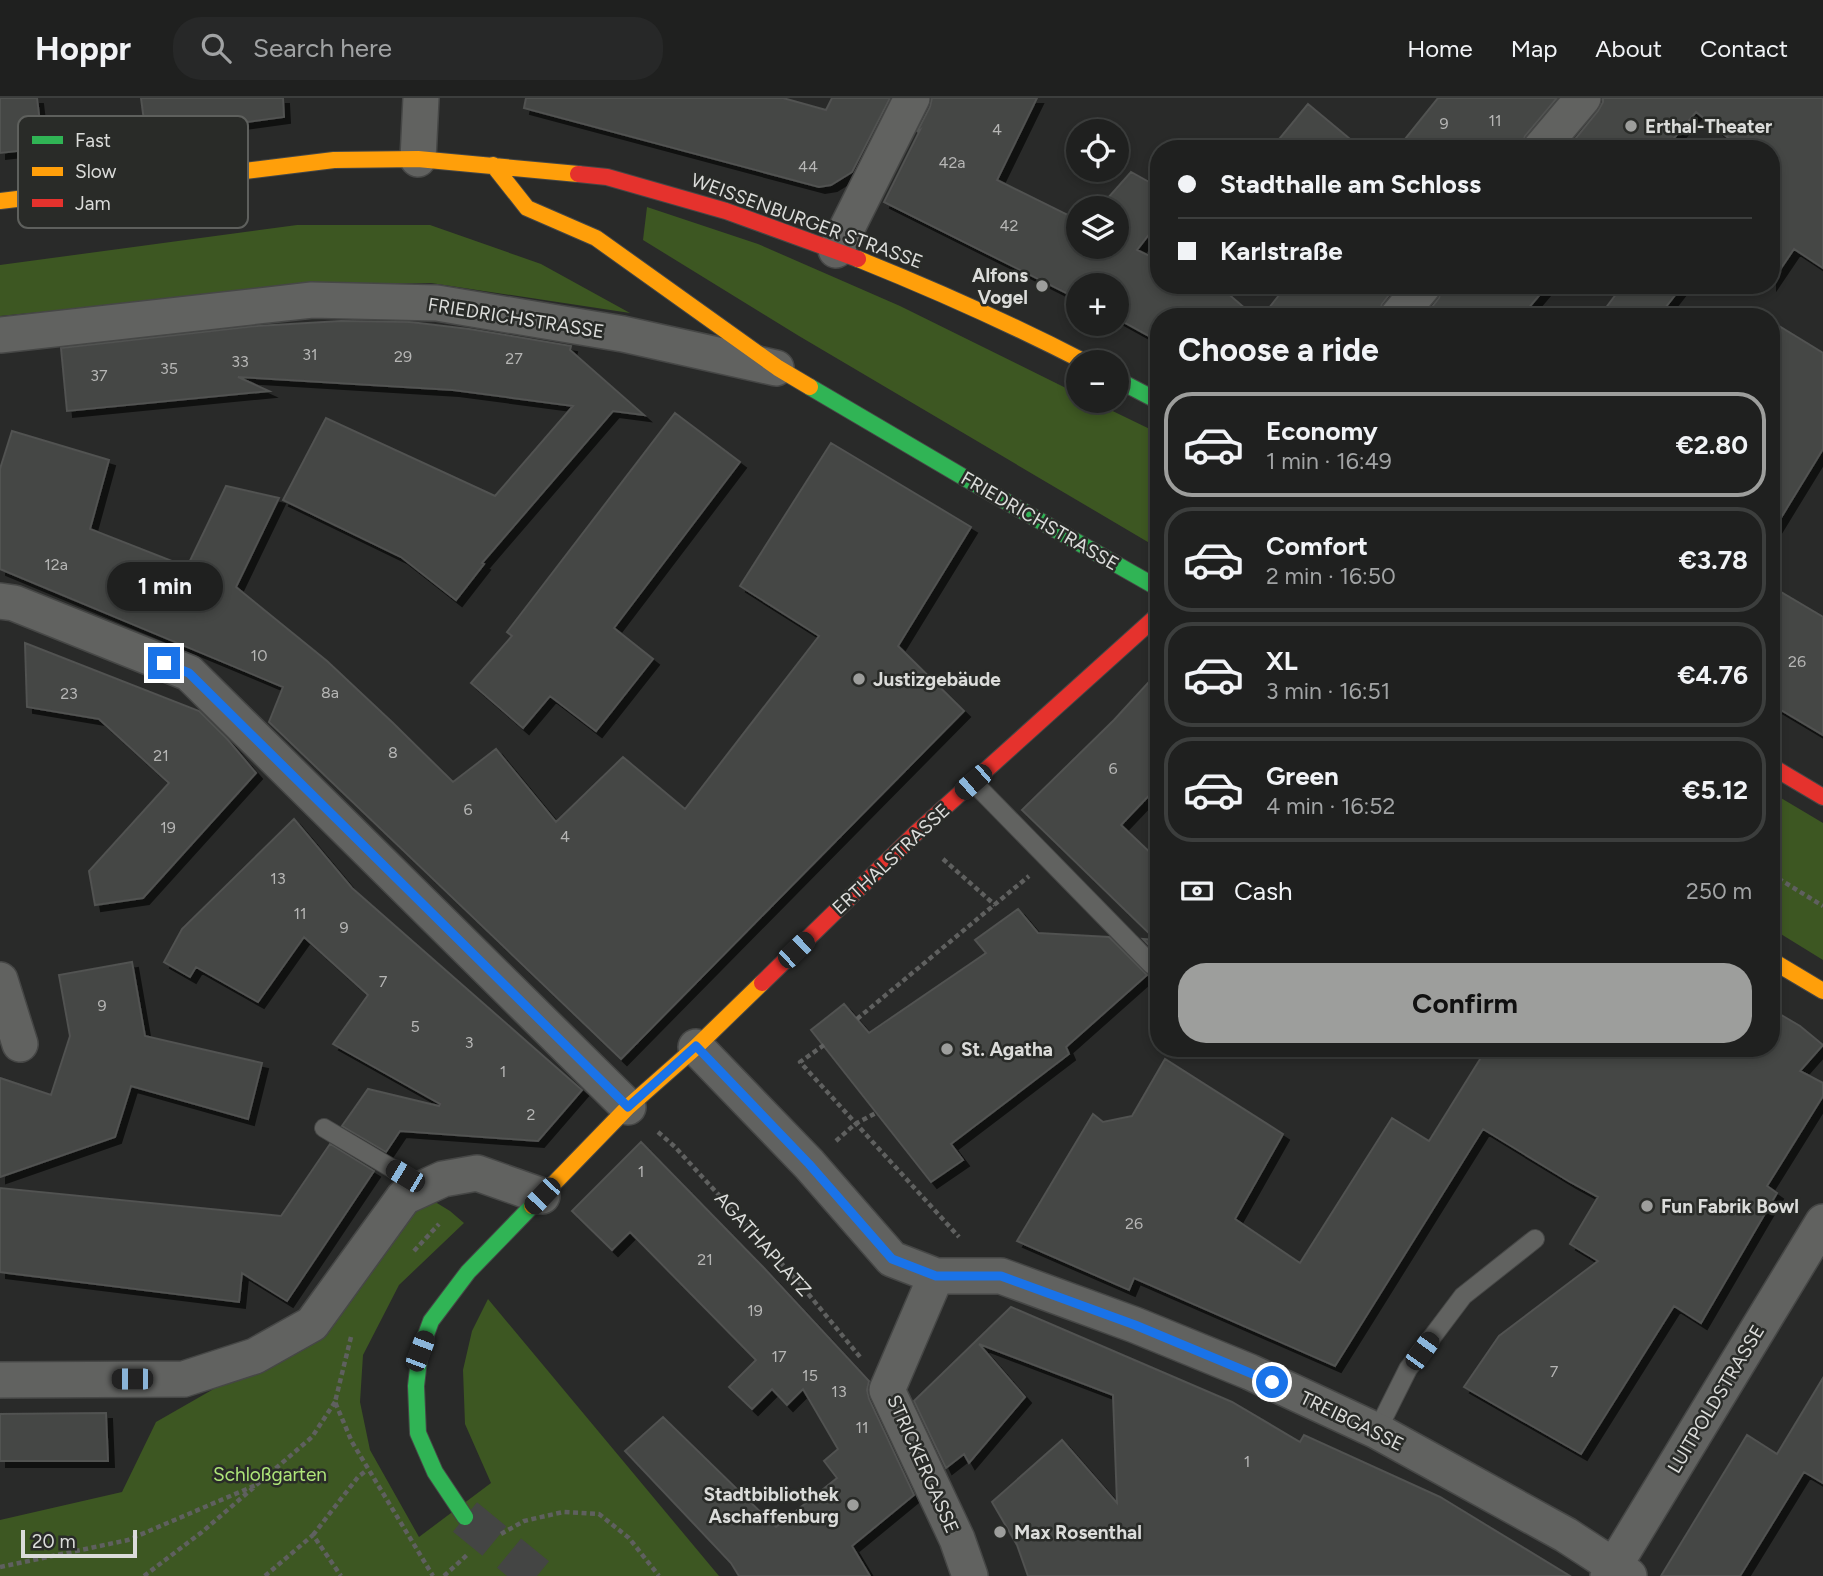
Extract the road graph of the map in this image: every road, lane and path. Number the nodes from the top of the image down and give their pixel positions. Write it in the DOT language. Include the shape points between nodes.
graph roads {
  1 [pos="421,98"];
  2 [pos="912,98"];
  3 [pos="1583,98"];
  4 [pos="1548,140"];
  5 [pos="418,159"];
  6 [pos="493,165"];
  7 [pos="248,171"];
  8 [pos="18,199"];
  9 [pos="0,201"];
  10 [pos="836,250"];
  11 [pos="1416,294"];
  12 [pos="1405,308"];
  13 [pos="0,335"];
  14 [pos="1066,352"];
  15 [pos="778,368"];
  16 [pos="1129,386"];
  17 [pos="1150,397"];
  18 [pos="1150,583"];
  19 [pos="0,601"];
  20 [pos="1150,622"];
  21 [pos="1780,771"];
  22 [pos="973,782"];
  23 [pos="1823,797"];
  24 [pos="915,834"];
  25 [pos="1031,874"];
  26 [pos="1780,880"];
  27 [pos="995,905"];
  28 [pos="1823,906"];
  29 [pos="1150,963"];
  30 [pos="1780,965"];
  31 [pos="0,980"];
  32 [pos="1823,991"];
  33 [pos="857,1019"];
  34 [pos="20,1044"];
  35 [pos="824,1045"];
  36 [pos="696,1046"];
  37 [pos="628,1107"];
  38 [pos="876,1113"];
  39 [pos="855,1124"];
  40 [pos="324,1128"];
  41 [pos="425,1188"];
  42 [pos="542,1196"];
  43 [pos="1823,1222"];
  44 [pos="1535,1239"];
  45 [pos="936,1276"];
  46 [pos="1001,1276"];
  47 [pos="0,1380"];
  48 [pos="887,1390"];
  49 [pos="335,1402"];
  50 [pos="1377,1432"];
  51 [pos="367,1470"];
  52 [pos="256,1485"];
  53 [pos="465,1517"];
  54 [pos="313,1535"];
  55 [pos="494,1538"];
  56 [pos="412,1543"];
  57 [pos="474,1549"];
  58 [pos="0,1567"];
  59 [pos="1617,1572"];
  60 [pos="144,1576"];
  61 [pos="265,1576"];
  62 [pos="341,1576"];
  63 [pos="433,1576"];
  64 [pos="444,1576"];
  65 [pos="659,1576"];
  66 [pos="970,1576"];
  1 -- 5 [label="street"];
  2 -- 10 [label="street"];
  3 -- 4 [label="street"];
  5 -- 6 [label="main road, WEISSENBURGER STRASSE"];
  5 -- 7 [label="main road, WEISSENBURGER STRASSE" via="334,160"];
  6 -- 10 [label="main road, WEISSENBURGER STRASSE" via="607,177 726,211"];
  6 -- 15 [label="main road, FRIEDRICHSTRASSE" via="527,208 596,238"];
  8 -- 9 [label="main road, WEISSENBURGER STRASSE"];
  10 -- 14 [label="main road, WEISSENBURGER STRASSE"];
  11 -- 12 [label="street"];
  13 -- 15 [label="street, FRIEDRICHSTRASSE" via="312,300 437,303 623,334"];
  15 -- 18 [label="main road, FRIEDRICHSTRASSE"];
  16 -- 17 [label="main road"];
  19 -- 37 [label="street" via="189,673"];
  20 -- 22 [label="main road, ERTHALSTRASSE"];
  21 -- 23 [label="main road"];
  22 -- 24 [label="main road, ERTHALSTRASSE"];
  22 -- 29 [label="lane"];
  24 -- 27 [label="path"];
  24 -- 36 [label="main road, ERTHALSTRASSE"];
  25 -- 27 [label="path"];
  26 -- 28 [label="path"];
  27 -- 33 [label="path"];
  30 -- 32 [label="main road"];
  31 -- 34 [label="street"];
  35 -- 39 [label="path" via="800,1062"];
  36 -- 37 [label="main road, ERTHALSTRASSE"];
  36 -- 45 [label="street" via="892,1259"];
  37 -- 42 [label="main road, ERTHALSTRASSE"];
  37 -- 48 [label="path, AGATHAPLATZ" via="676,1147 801,1285"];
  38 -- 39 [label="path"];
  39 -- 46 [label="path" via="950,1229"];
  40 -- 41 [label="lane"];
  41 -- 42 [label="street" via="443,1179 477,1173"];
  41 -- 47 [label="street" via="404,1197 312,1324 255,1356 184,1379"];
  42 -- 53 [label="main road, ERTHALSTRASSE" via="468,1272 431,1321 420,1351 415,1385 418,1433 435,1472"];
  43 -- 59 [label="street, LUITPOLDSTRASSE"];
  44 -- 50 [label="lane" via="1463,1296 1408,1369"];
  45 -- 46 [label="street, TREIBGASSE"];
  45 -- 48 [label="street, STRICKERGASSE"];
  46 -- 50 [label="street, TREIBGASSE" via="1250,1372"];
  48 -- 66 [label="street, STRICKERGASSE"];
  49 -- 52 [label="path" via="312,1437"];
  50 -- 59 [label="street, TREIBGASSE" via="1566,1535"];
  51 -- 54 [label="path"];
  52 -- 58 [label="path" via="128,1540"];
  52 -- 60 [label="path"];
  54 -- 61 [label="path"];
  54 -- 62 [label="path"];
  55 -- 65 [label="path" via="524,1521 563,1512 599,1514 629,1538"];
  56 -- 63 [label="path"];
  57 -- 64 [label="path"];
}
